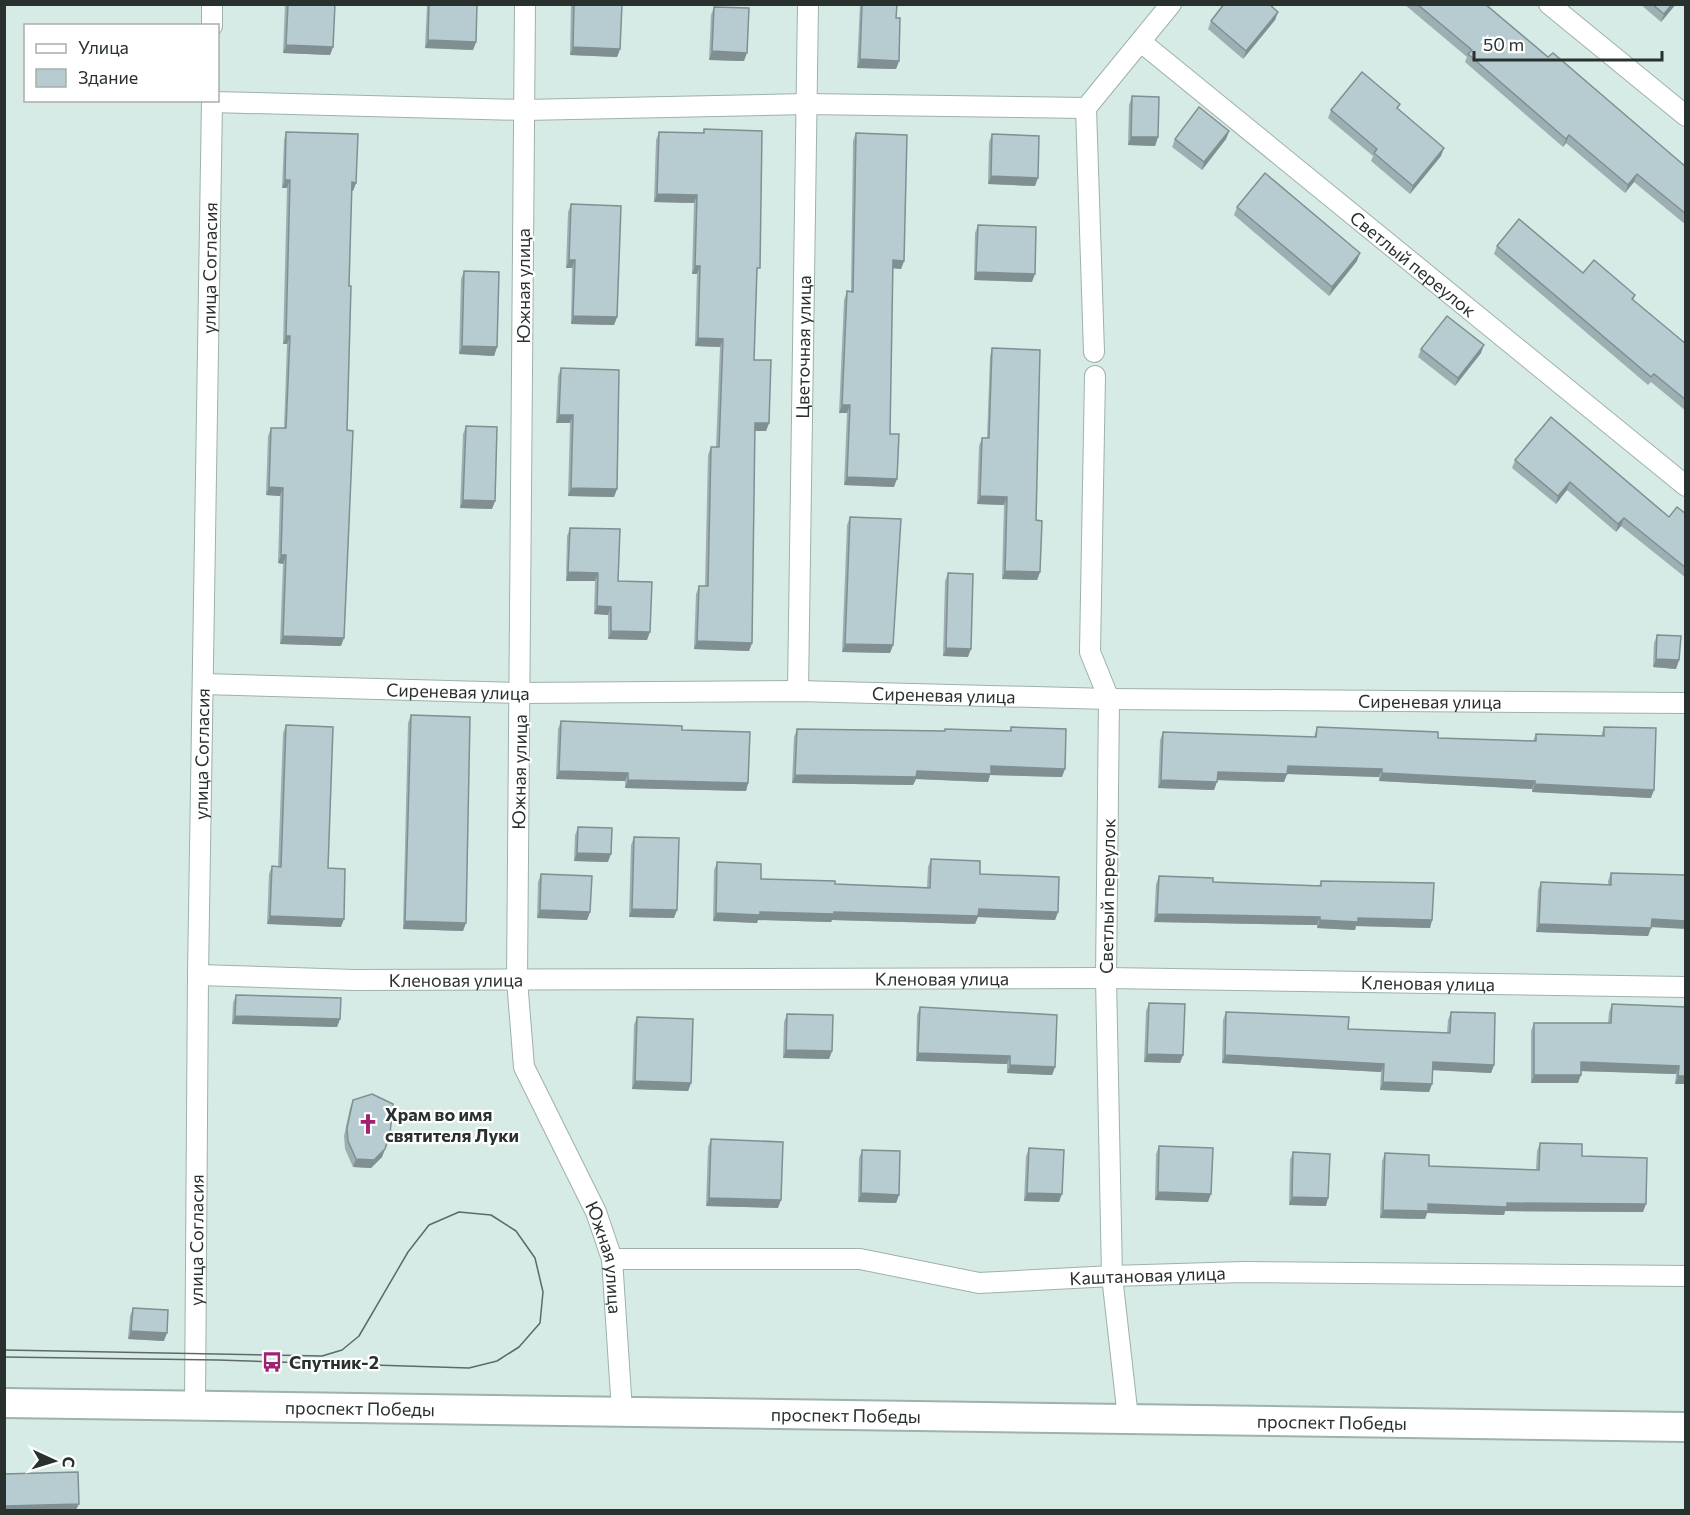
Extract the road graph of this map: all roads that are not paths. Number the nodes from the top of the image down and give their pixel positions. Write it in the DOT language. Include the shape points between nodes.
graph roads {
  1 [pos="212,4"];
  2 [pos="525,4"];
  3 [pos="808,4"];
  4 [pos="1171,4"];
  5 [pos="1549,4"];
  6 [pos="212,24"];
  7 [pos="1140,42"];
  8 [pos="219,101"];
  9 [pos="212,102"];
  10 [pos="806,105"];
  11 [pos="1086,108"];
  12 [pos="524,110"];
  13 [pos="1686,116"];
  14 [pos="1094,352"];
  15 [pos="1095,376"];
  16 [pos="1686,486"];
  17 [pos="203,684"];
  18 [pos="798,691"];
  19 [pos="520,693"];
  20 [pos="1109,699"];
  21 [pos="1686,704"];
  22 [pos="198,975"];
  23 [pos="1106,978"];
  24 [pos="517,980"];
  25 [pos="1686,987"];
  26 [pos="612,1259"];
  27 [pos="1112,1276"];
  28 [pos="1686,1276"];
  29 [pos="4,1403"];
  30 [pos="195,1406"];
  31 [pos="622,1411"];
  32 [pos="1128,1418"];
  33 [pos="1686,1427"];
  1 -- 6 [label="street"];
  2 -- 12 [label="street, Южная улица"];
  3 -- 10 [label="street, Цветочная улица"];
  4 -- 7 [label="street"];
  5 -- 13 [label="street"];
  7 -- 11 [label="street"];
  7 -- 16 [label="street, Светлый переулок"];
  8 -- 12 [label="street"];
  9 -- 17 [label="street, улица Согласия"];
  10 -- 11 [label="street"];
  10 -- 12 [label="street"];
  10 -- 18 [label="street, Цветочная улица"];
  11 -- 14 [label="street"];
  12 -- 19 [label="street, Южная улица"];
  15 -- 20 [label="street, Светлый переулок" via="1090,652"];
  17 -- 19 [label="street, Сиреневая улица"];
  17 -- 22 [label="street, улица Согласия"];
  18 -- 19 [label="street, Сиреневая улица"];
  18 -- 20 [label="street, Сиреневая улица"];
  19 -- 24 [label="street, Южная улица"];
  20 -- 21 [label="street, Сиреневая улица"];
  20 -- 23 [label="street, Светлый переулок"];
  22 -- 24 [label="street, Кленовая улица"];
  22 -- 30 [label="street, улица Согласия"];
  23 -- 24 [label="street, Кленовая улица"];
  23 -- 25 [label="street, Кленовая улица"];
  23 -- 27 [label="street, Светлый переулок"];
  24 -- 26 [label="street, Южная улица" via="524,1067 596,1212"];
  26 -- 27 [label="street, Каштановая улица" via="860,1259 979,1283"];
  26 -- 31 [label="street, Южная улица"];
  27 -- 28 [label="street, Каштановая улица" via="1243,1272"];
  27 -- 32 [label="street, Светлый переулок"];
  29 -- 30 [label="main road, проспект Победы"];
  30 -- 31 [label="main road, проспект Победы"];
  31 -- 32 [label="main road, проспект Победы"];
  32 -- 33 [label="main road, проспект Победы"];
}
